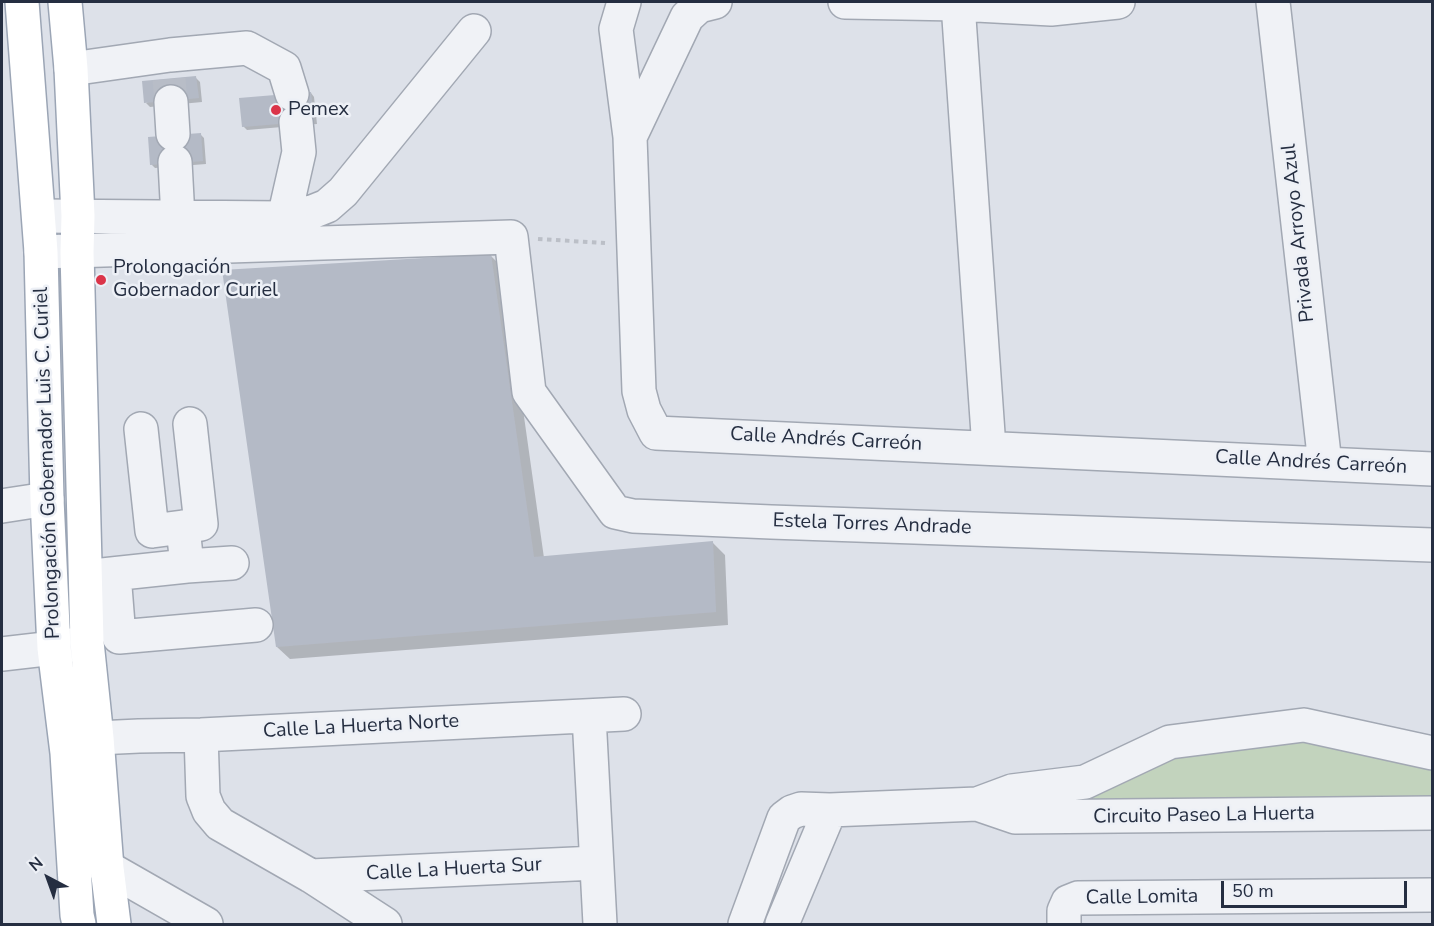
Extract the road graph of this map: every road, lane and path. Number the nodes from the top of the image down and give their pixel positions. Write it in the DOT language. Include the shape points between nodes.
graph roads {
  1 [pos="22,2"];
  2 [pos="65,2"];
  3 [pos="624,2"];
  4 [pos="715,2"];
  5 [pos="845,2"];
  6 [pos="1118,2"];
  7 [pos="1273,2"];
  8 [pos="958,4"];
  9 [pos="1053,5"];
  10 [pos="474,31"];
  11 [pos="71,69"];
  12 [pos="170,78"];
  13 [pos="630,137"];
  14 [pos="39,216"];
  15 [pos="78,216"];
  16 [pos="178,218"];
  17 [pos="284,218"];
  18 [pos="511,237"];
  19 [pos="606,243"];
  20 [pos="41,252"];
  21 [pos="76,252"];
  22 [pos="190,424"];
  23 [pos="141,429"];
  24 [pos="989,448"];
  25 [pos="1325,464"];
  26 [pos="1432,469"];
  27 [pos="47,499"];
  28 [pos="2,506"];
  29 [pos="183,527"];
  30 [pos="1432,545"];
  31 [pos="232,563"];
  32 [pos="187,566"];
  33 [pos="100,575"];
  34 [pos="256,626"];
  35 [pos="87,642"];
  36 [pos="54,648"];
  37 [pos="2,654"];
  38 [pos="624,714"];
  39 [pos="589,716"];
  40 [pos="201,735"];
  41 [pos="97,738"];
  42 [pos="1432,753"];
  43 [pos="977,804"];
  44 [pos="830,810"];
  45 [pos="1432,813"];
  46 [pos="73,847"];
  47 [pos="596,863"];
  48 [pos="107,868"];
  49 [pos="311,876"];
  50 [pos="1432,895"];
  51 [pos="1066,913"];
  52 [pos="79,924"];
  53 [pos="114,924"];
  54 [pos="206,924"];
  55 [pos="385,924"];
  56 [pos="600,924"];
  57 [pos="745,924"];
  58 [pos="782,924"];
  1 -- 14 [label="main road, Prolongación Gobernador Luis C. Curiel"];
  2 -- 11 [label="main road, Prolongación Gobernador Luis C. Curiel"];
  3 -- 13 [label="street, Calle Andrés Carreón" via="616,29"];
  4 -- 13 [label="street" via="699,6 687,17"];
  5 -- 8 [label="street"];
  6 -- 9 [label="street"];
  7 -- 25 [label="street, Privada Arroyo Azul"];
  8 -- 9 [label="street"];
  8 -- 24 [label="street"];
  10 -- 17 [label="street" via="343,192 327,206"];
  11 -- 12 [label="street"];
  11 -- 15 [label="main road, Prolongación Gobernador Luis C. Curiel"];
  12 -- 16 [label="street"];
  12 -- 17 [label="street" via="247,48 284,68 299,152"];
  13 -- 24 [label="street, Calle Andrés Carreón" via="639,391 656,433"];
  14 -- 15 [label="street"];
  14 -- 20 [label="main road, Prolongación Gobernador Luis C. Curiel"];
  15 -- 16 [label="street"];
  15 -- 21 [label="main road, Prolongación Gobernador Luis C. Curiel"];
  16 -- 17 [label="street"];
  18 -- 19 [label="path"];
  18 -- 21 [label="street"];
  18 -- 30 [label="street, Estela Torres Andrade" via="529,392 615,512 633,516"];
  20 -- 21 [label="street"];
  20 -- 27 [label="main road, Prolongación Gobernador Luis C. Curiel"];
  21 -- 33 [label="main road, Prolongación Gobernador Luis C. Curiel"];
  22 -- 29 [label="street" via="201,524"];
  23 -- 29 [label="street" via="152,531"];
  24 -- 25 [label="street, Calle Andrés Carreón"];
  25 -- 26 [label="street, Calle Andrés Carreón"];
  27 -- 28 [label="street"];
  27 -- 36 [label="main road, Prolongación Gobernador Luis C. Curiel"];
  29 -- 32 [label="street"];
  31 -- 32 [label="street"];
  32 -- 33 [label="street"];
  33 -- 34 [label="street" via="119,637"];
  33 -- 35 [label="main road, Prolongación Gobernador Luis C. Curiel"];
  35 -- 36 [label="street"];
  35 -- 41 [label="main road, Prolongación Gobernador Luis C. Curiel"];
  36 -- 37 [label="street"];
  36 -- 46 [label="main road, Prolongación Gobernador Luis C. Curiel"];
  38 -- 39 [label="street, Calle La Huerta Norte"];
  39 -- 40 [label="street, Calle La Huerta Norte"];
  39 -- 47 [label="street"];
  40 -- 41 [label="street, Calle La Huerta Norte"];
  40 -- 49 [label="street" via="203,796 220,824"];
  41 -- 48 [label="main road, Prolongación Gobernador Luis C. Curiel"];
  42 -- 43 [label="street, Circuito Paseo La Huerta" via="1304,725 1170,742 1085,782 1012,791"];
  43 -- 44 [label="street, Circuito Paseo La Huerta"];
  43 -- 45 [label="street, Circuito Paseo La Huerta" via="1015,817"];
  44 -- 57 [label="street, Circuito Paseo La Huerta" via="801,809 784,818"];
  44 -- 58 [label="street"];
  46 -- 48 [label="street"];
  46 -- 52 [label="main road, Prolongación Gobernador Luis C. Curiel"];
  47 -- 49 [label="street, Calle La Huerta Sur"];
  47 -- 56 [label="street"];
  48 -- 53 [label="main road, Prolongación Gobernador Luis C. Curiel"];
  48 -- 54 [label="street"];
  49 -- 55 [label="street"];
  50 -- 51 [label="street, Calle Lomita" via="1078,898"];
}
